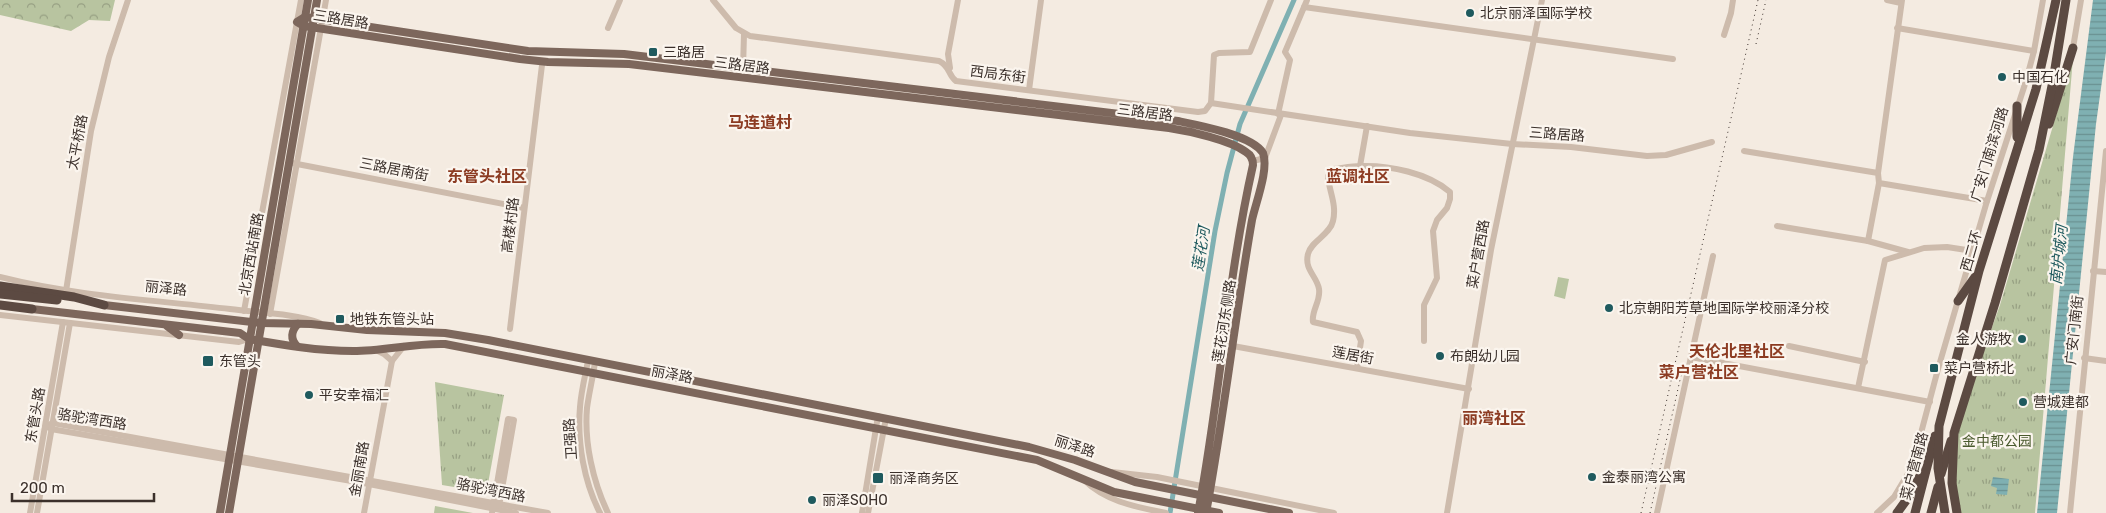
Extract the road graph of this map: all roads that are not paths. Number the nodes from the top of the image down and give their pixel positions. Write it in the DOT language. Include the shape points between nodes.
graph roads {
  1 [pos="128,0"];
  2 [pos="301,0"];
  3 [pos="308,0"];
  4 [pos="318,0"];
  5 [pos="326,0"];
  6 [pos="620,0"];
  7 [pos="713,0"];
  8 [pos="958,0"];
  9 [pos="1041,0"];
  10 [pos="1271,0"];
  11 [pos="1307,0"];
  12 [pos="1542,0"];
  13 [pos="1733,0"];
  14 [pos="1887,0"];
  15 [pos="2042,0"];
  16 [pos="2056,0"];
  17 [pos="2066,0"];
  18 [pos="2081,0"];
  19 [pos="1902,1"];
  20 [pos="1304,7"];
  21 [pos="305,17"];
  22 [pos="318,20"];
  23 [pos="300,24"];
  24 [pos="317,28"];
  25 [pos="608,28"];
  26 [pos="1897,28"];
  27 [pos="744,34"];
  28 [pos="1724,35"];
  29 [pos="1535,39"];
  30 [pos="2073,48"];
  31 [pos="2034,52"];
  32 [pos="1673,59"];
  33 [pos="542,65"];
  34 [pos="743,69"];
  35 [pos="950,69"];
  36 [pos="1029,90"];
  37 [pos="1212,103"];
  38 [pos="2017,106"];
  39 [pos="1280,115"];
  40 [pos="1367,126"];
  41 [pos="1712,142"];
  42 [pos="1512,144"];
  43 [pos="2017,145"];
  44 [pos="2039,150"];
  45 [pos="1744,151"];
  46 [pos="2106,151"];
  47 [pos="1265,158"];
  48 [pos="1253,162"];
  49 [pos="292,163"];
  50 [pos="1360,166"];
  51 [pos="2105,166"];
  52 [pos="1878,173"];
  53 [pos="2106,178"];
  54 [pos="1879,183"];
  55 [pos="1987,201"];
  56 [pos="524,208"];
  57 [pos="1778,226"];
  58 [pos="1868,241"];
  59 [pos="1885,246"];
  60 [pos="1973,251"];
  61 [pos="1909,252"];
  62 [pos="1714,256"];
  63 [pos="1885,260"];
  64 [pos="1979,271"];
  65 [pos="2095,271"];
  66 [pos="2106,272"];
  67 [pos="0,277"];
  68 [pos="3,286"];
  69 [pos="66,291"];
  70 [pos="0,294"];
  71 [pos="1958,301"];
  72 [pos="104,305"];
  73 [pos="0,306"];
  74 [pos="32,309"];
  75 [pos="244,311"];
  76 [pos="253,312"];
  77 [pos="266,314"];
  78 [pos="0,315"];
  79 [pos="67,322"];
  80 [pos="252,322"];
  81 [pos="261,323"];
  82 [pos="298,324"];
  83 [pos="165,325"];
  84 [pos="329,326"];
  85 [pos="510,329"];
  86 [pos="179,335"];
  87 [pos="249,339"];
  88 [pos="258,341"];
  89 [pos="1424,341"];
  90 [pos="298,346"];
  91 [pos="404,346"];
  92 [pos="1233,346"];
  93 [pos="1789,346"];
  94 [pos="376,350"];
  95 [pos="1691,357"];
  96 [pos="2086,358"];
  97 [pos="392,361"];
  98 [pos="592,361"];
  99 [pos="2106,361"];
  100 [pos="1865,362"];
  101 [pos="1357,368"];
  102 [pos="590,372"];
  103 [pos="1858,388"];
  104 [pos="1469,389"];
  105 [pos="1930,402"];
  106 [pos="882,417"];
  107 [pos="511,420"];
  108 [pos="50,426"];
  109 [pos="1938,426"];
  110 [pos="880,428"];
  111 [pos="1954,433"];
  112 [pos="1930,453"];
  113 [pos="229,458"];
  114 [pos="238,459"];
  115 [pos="1104,471"];
  116 [pos="1084,480"];
  117 [pos="371,482"];
  118 [pos="1203,486"];
  119 [pos="1205,497"];
  120 [pos="496,508"];
  121 [pos="1142,510"];
  122 [pos="1200,511"];
  123 [pos="30,513"];
  124 [pos="37,513"];
  125 [pos="220,513"];
  126 [pos="229,513"];
  127 [pos="364,513"];
  128 [pos="368,513"];
  129 [pos="516,513"];
  130 [pos="548,513"];
  131 [pos="600,513"];
  132 [pos="608,513"];
  133 [pos="862,513"];
  134 [pos="868,513"];
  135 [pos="1166,513"];
  136 [pos="1219,513"];
  137 [pos="1289,513"];
  138 [pos="1334,513"];
  139 [pos="1447,513"];
  140 [pos="1657,513"];
  141 [pos="1877,513"];
  142 [pos="1898,513"];
  143 [pos="1915,513"];
  144 [pos="1931,513"];
  145 [pos="1945,513"];
  146 [pos="1957,513"];
  147 [pos="2071,513"];
  1 -- 69 [label="street, 太平桥路" via="90,131"];
  2 -- 23 [label="street, 北京西站南路"];
  3 -- 21 [label="main road, 北京西站南路"];
  4 -- 22 [label="main road, 北京西站南路"];
  5 -- 22 [label="street, 北京西站南路"];
  6 -- 25 [label="street"];
  7 -- 27 [label="street"];
  8 -- 35 [label="street" via="948,54"];
  9 -- 36 [label="street"];
  10 -- 37 [label="street" via="1250,52 1214,55"];
  11 -- 20 [label="street"];
  12 -- 29 [label="street, 菜户营西路"];
  13 -- 28 [label="street"];
  14 -- 19 [label="street"];
  15 -- 31 [label="street, 广安门南滨河路"];
  16 -- 43 [label="highway, 西二环" via="2036,88"];
  17 -- 44 [label="highway"];
  18 -- 30 [label="street"];
  19 -- 26 [label="street"];
  20 -- 29 [label="street"];
  20 -- 39 [label="street" via="1286,52 1290,60"];
  21 -- 22 [label="main road, 三路居路"];
  21 -- 23 [label="main road, 北京西站南路"];
  22 -- 24 [label="main road, 北京西站南路"];
  22 -- 34 [label="main road, 三路居路" via="538,52 624,54"];
  23 -- 24 [label="main road, 三路居路"];
  23 -- 75 [label="street, 北京西站南路"];
  23 -- 76 [label="main road, 北京西站南路"];
  24 -- 48 [label="main road, 三路居路" via="527,60 629,64 1162,127 1218,140 1244,150"];
  24 -- 49 [label="main road, 北京西站南路"];
  26 -- 31 [label="street"];
  26 -- 52 [label="street"];
  27 -- 34 [label="street"];
  27 -- 35 [label="street, 西局东街" via="939,62"];
  29 -- 32 [label="street"];
  29 -- 42 [label="street, 菜户营西路"];
  30 -- 44 [label="highway" via="2059,98"];
  31 -- 38 [label="street, 广安门南滨河路"];
  33 -- 56 [label="street, 高楼村路"];
  34 -- 47 [label="main road, 三路居路" via="1178,122 1248,141 1260,147"];
  35 -- 36 [label="street, 西局东街" via="956,81"];
  36 -- 37 [label="street, 西局东街" via="1198,112 1205,111"];
  37 -- 39 [label="street, 三路居路"];
  38 -- 43 [label="highway"];
  38 -- 55 [label="street, 广安门南滨河路"];
  39 -- 40 [label="street, 三路居路"];
  39 -- 47 [label="street"];
  40 -- 42 [label="street, 三路居路"];
  40 -- 50 [label="street"];
  41 -- 42 [label="street, 三路居路" via="1655,156"];
  42 -- 104 [label="street, 菜户营西路" via="1490,250"];
  43 -- 64 [label="highway, 西二环"];
  44 -- 111 [label="highway"];
  45 -- 52 [label="street"];
  46 -- 51 [label="street, 广安门南街"];
  47 -- 48 [label="street"];
  47 -- 92 [label="main road, 莲花河东侧路"];
  48 -- 118 [label="main road, 莲花河东侧路" via="1222,344"];
  49 -- 56 [label="street, 三路居南街"];
  49 -- 77 [label="main road, 北京西站南路"];
  50 -- 89 [label="street" via="1407,172 1450,192 1447,208 1432,231 1437,278 1424,305"];
  50 -- 101 [label="street" via="1333,169 1328,176 1335,208 1333,223 1307,256 1309,270 1320,291 1313,322 1357,332 1361,341"];
  51 -- 65 [label="street, 广安门南街"];
  52 -- 54 [label="street"];
  53 -- 65 [label="street, 广安门南街"];
  54 -- 55 [label="street"];
  54 -- 58 [label="street"];
  55 -- 60 [label="street, 广安门南滨河路"];
  56 -- 85 [label="street, 高楼村路"];
  57 -- 58 [label="street"];
  58 -- 59 [label="street"];
  59 -- 61 [label="street"];
  59 -- 63 [label="street"];
  60 -- 61 [label="street" via="1947,247"];
  60 -- 71 [label="street, 广安门南滨河路"];
  61 -- 63 [label="street"];
  62 -- 95 [label="street"];
  63 -- 100 [label="street"];
  64 -- 71 [label="highway"];
  64 -- 109 [label="highway, 西二环"];
  65 -- 66 [label="street"];
  65 -- 96 [label="street, 广安门南街"];
  67 -- 69 [label="street, 丽泽路"];
  68 -- 72 [label="highway"];
  69 -- 75 [label="street, 丽泽路"];
  70 -- 72 [label="highway, 丽泽路"];
  71 -- 105 [label="street, 广安门南滨河路"];
  72 -- 80 [label="main road, 丽泽路"];
  73 -- 74 [label="highway"];
  74 -- 83 [label="main road, 丽泽路"];
  75 -- 76 [label="street, 丽泽路"];
  76 -- 77 [label="street, 丽泽路"];
  76 -- 80 [label="main road, 北京西站南路"];
  77 -- 81 [label="main road, 北京西站南路"];
  77 -- 84 [label="street, 丽泽路" via="310,319"];
  78 -- 79 [label="street, 丽泽路"];
  79 -- 86 [label="street, 丽泽路"];
  79 -- 108 [label="street, 东管头路"];
  80 -- 81 [label="main road, 丽泽路"];
  80 -- 87 [label="main road, 北京西站南路"];
  81 -- 82 [label="main road, 丽泽路"];
  81 -- 88 [label="main road, 北京西站南路"];
  82 -- 84 [label="main road, 丽泽路"];
  82 -- 90 [label="main road" via="292,335"];
  83 -- 86 [label="main road"];
  83 -- 87 [label="main road, 丽泽路" via="240,333"];
  84 -- 98 [label="main road, 丽泽路" via="445,333"];
  86 -- 87 [label="street, 丽泽路" via="239,342"];
  87 -- 88 [label="main road, 丽泽路"];
  87 -- 113 [label="main road, 北京西站南路"];
  88 -- 90 [label="main road, 丽泽路"];
  88 -- 114 [label="main road, 北京西站南路"];
  90 -- 94 [label="main road, 丽泽路"];
  91 -- 94 [label="main road, 丽泽路"];
  91 -- 97 [label="street, 金丽南路"];
  91 -- 102 [label="main road, 丽泽路" via="445,344"];
  92 -- 101 [label="street, 莲居街"];
  92 -- 118 [label="main road, 莲花河东侧路"];
  93 -- 100 [label="street"];
  94 -- 97 [label="street"];
  95 -- 103 [label="street"];
  95 -- 140 [label="street"];
  96 -- 99 [label="street"];
  96 -- 147 [label="street, 广安门南街"];
  97 -- 117 [label="street, 金丽南路" via="380,429 381,440"];
  98 -- 102 [label="street, 卫强路"];
  98 -- 106 [label="main road, 丽泽路"];
  100 -- 103 [label="street"];
  101 -- 104 [label="street, 莲居街"];
  102 -- 110 [label="main road, 丽泽路"];
  102 -- 131 [label="street, 卫强路" via="580,407 581,444 589,483"];
  102 -- 132 [label="street, 卫强路" via="588,439 594,473"];
  103 -- 105 [label="street"];
  104 -- 139 [label="street, 菜户营西路"];
  105 -- 141 [label="street, 广安门南滨河路" via="1912,467 1894,496"];
  106 -- 110 [label="street"];
  106 -- 115 [label="main road, 丽泽路" via="1038,449"];
  107 -- 120 [label="street"];
  108 -- 113 [label="street, 骆驼湾西路"];
  108 -- 123 [label="street, 东管头路"];
  108 -- 124 [label="street, 东管头路"];
  109 -- 112 [label="highway, 菜户营南路"];
  109 -- 145 [label="highway, 西二环" via="1938,468"];
  110 -- 116 [label="main road, 丽泽路" via="1038,460"];
  110 -- 133 [label="street"];
  110 -- 134 [label="street"];
  111 -- 144 [label="highway, 菜户营南路"];
  111 -- 146 [label="highway" via="1952,483"];
  112 -- 142 [label="highway"];
  112 -- 143 [label="highway, 菜户营南路"];
  113 -- 114 [label="street, 骆驼湾西路"];
  113 -- 125 [label="main road, 北京西站南路"];
  114 -- 117 [label="street, 骆驼湾西路"];
  114 -- 126 [label="main road, 北京西站南路"];
  115 -- 118 [label="street, 丽泽路"];
  115 -- 119 [label="main road, 丽泽路" via="1154,487"];
  116 -- 121 [label="street, 丽泽路" via="1104,496"];
  116 -- 122 [label="main road, 丽泽路" via="1114,492"];
  117 -- 120 [label="street, 骆驼湾西路"];
  117 -- 127 [label="street, 金丽南路"];
  117 -- 128 [label="street, 金丽南路"];
  118 -- 119 [label="main road, 莲花河东侧路"];
  118 -- 138 [label="street, 丽泽路"];
  119 -- 122 [label="main road, 莲花河东侧路"];
  119 -- 137 [label="main road, 丽泽路"];
  120 -- 129 [label="street, 骆驼湾西路"];
  120 -- 130 [label="street, 骆驼湾西路"];
  121 -- 135 [label="street, 丽泽路"];
  122 -- 136 [label="main road, 丽泽路"];
}
